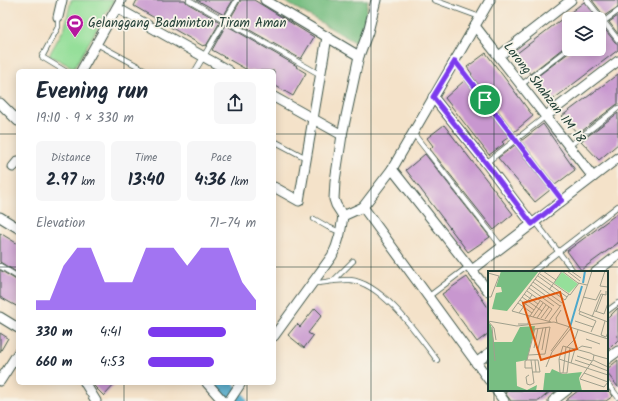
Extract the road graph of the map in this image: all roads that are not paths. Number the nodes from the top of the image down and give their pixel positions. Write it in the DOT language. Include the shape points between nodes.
graph roads {
  1 [pos="62,0"];
  2 [pos="189,0"];
  3 [pos="237,0"];
  4 [pos="265,0"];
  5 [pos="376,0"];
  6 [pos="434,0"];
  7 [pos="490,0"];
  8 [pos="571,0"];
  9 [pos="587,0"];
  10 [pos="119,4"];
  11 [pos="618,11"];
  12 [pos="596,12"];
  13 [pos="58,17"];
  14 [pos="480,17"];
  15 [pos="225,20"];
  16 [pos="606,20"];
  17 [pos="606,25"];
  18 [pos="475,26"];
  19 [pos="327,37"];
  20 [pos="618,40"];
  21 [pos="97,44"];
  22 [pos="562,53"];
  23 [pos="203,56"];
  24 [pos="359,56"];
  25 [pos="499,56"];
  26 [pos="455,61"];
  27 [pos="618,62"];
  28 [pos="62,69"];
  29 [pos="82,69"];
  30 [pos="143,69"];
  31 [pos="195,69"];
  32 [pos="226,69"];
  33 [pos="321,75"];
  34 [pos="521,85"];
  35 [pos="433,97"];
  36 [pos="276,98"];
  37 [pos="0,103"];
  38 [pos="618,108"];
  39 [pos="546,116"];
  40 [pos="16,119"];
  41 [pos="313,119"];
  42 [pos="413,133"];
  43 [pos="342,135"];
  44 [pos="516,140"];
  45 [pos="276,142"];
  46 [pos="569,146"];
  47 [pos="306,158"];
  48 [pos="618,158"];
  49 [pos="486,163"];
  50 [pos="392,169"];
  51 [pos="593,177"];
  52 [pos="276,188"];
  53 [pos="562,200"];
  54 [pos="618,206"];
  55 [pos="363,208"];
  56 [pos="343,216"];
  57 [pos="0,218"];
  58 [pos="314,219"];
  59 [pos="534,222"];
  60 [pos="16,227"];
  61 [pos="340,232"];
  62 [pos="502,247"];
  63 [pos="558,252"];
  64 [pos="618,255"];
  65 [pos="353,261"];
  66 [pos="0,266"];
  67 [pos="470,268"];
  68 [pos="533,271"];
  69 [pos="573,271"];
  70 [pos="597,271"];
  71 [pos="16,276"];
  72 [pos="332,281"];
  73 [pos="312,284"];
  74 [pos="488,291"];
  75 [pos="428,297"];
  76 [pos="618,303"];
  77 [pos="608,310"];
  78 [pos="0,317"];
  79 [pos="16,327"];
  80 [pos="276,333"];
  81 [pos="618,351"];
  82 [pos="488,354"];
  83 [pos="16,356"];
  84 [pos="608,358"];
  85 [pos="437,360"];
  86 [pos="476,363"];
  87 [pos="0,379"];
  88 [pos="488,379"];
  89 [pos="86,385"];
  90 [pos="209,385"];
  91 [pos="608,385"];
  92 [pos="238,386"];
  93 [pos="566,391"];
  94 [pos="617,399"];
  95 [pos="227,400"];
  96 [pos="96,401"];
  97 [pos="553,401"];
  1 -- 13 [label="street"];
  2 -- 15 [label="lane"];
  3 -- 15 [label="lane"];
  4 -- 19 [label="street"];
  5 -- 24 [label="street"];
  6 -- 14 [label="lane"];
  7 -- 14 [label="street"];
  8 -- 25 [label="street"];
  9 -- 12 [label="lane"];
  10 -- 21 [label="street"];
  10 -- 23 [label="street"];
  11 -- 16 [label="lane"];
  13 -- 28 [label="lane" via="58,27 42,57"];
  14 -- 18 [label="street"];
  15 -- 23 [label="lane"];
  15 -- 33 [label="lane"];
  17 -- 20 [label="lane"];
  18 -- 25 [label="street, Lorong Shahzan IM 18"];
  18 -- 26 [label="street"];
  19 -- 24 [label="street"];
  19 -- 33 [label="street"];
  21 -- 29 [label="street"];
  21 -- 30 [label="lane"];
  22 -- 34 [label="lane"];
  23 -- 31 [label="lane"];
  23 -- 32 [label="street"];
  24 -- 43 [label="street"];
  25 -- 34 [label="street, Lorong Shahzan IM 18"];
  26 -- 35 [label="street"];
  26 -- 44 [label="lane"];
  27 -- 39 [label="street"];
  33 -- 41 [label="street"];
  34 -- 39 [label="street, Lorong Shahzan IM 18"];
  35 -- 42 [label="street"];
  35 -- 49 [label="street"];
  36 -- 41 [label="street"];
  37 -- 40 [label="street"];
  38 -- 46 [label="lane"];
  39 -- 44 [label="lane"];
  39 -- 46 [label="street, Lorong Shahzan IM 18"];
  41 -- 43 [label="street"];
  41 -- 47 [label="street"];
  42 -- 50 [label="street"];
  42 -- 62 [label="lane"];
  43 -- 56 [label="street" via="334,199"];
  44 -- 49 [label="lane"];
  44 -- 53 [label="lane"];
  45 -- 47 [label="lane"];
  46 -- 51 [label="street, Lorong Shahzan IM 18"];
  47 -- 52 [label="street" via="299,200"];
  48 -- 51 [label="street"];
  49 -- 59 [label="street"];
  50 -- 55 [label="street"];
  50 -- 67 [label="street"];
  51 -- 53 [label="street"];
  53 -- 59 [label="street"];
  54 -- 63 [label="lane"];
  55 -- 56 [label="street"];
  55 -- 75 [label="street"];
  56 -- 61 [label="street"];
  57 -- 60 [label="street"];
  58 -- 61 [label="lane"];
  59 -- 62 [label="street"];
  59 -- 63 [label="lane"];
  61 -- 73 [label="street" via="334,252"];
  62 -- 67 [label="street"];
  63 -- 68 [label="lane"];
  63 -- 69 [label="lane"];
  64 -- 70 [label="street"];
  65 -- 72 [label="lane"];
  66 -- 71 [label="lane"];
  67 -- 74 [label="street"];
  67 -- 75 [label="lane"];
  72 -- 73 [label="lane"];
  72 -- 85 [label="lane" via="358,282 380,294 406,319"];
  73 -- 80 [label="street"];
  75 -- 86 [label="street"];
  76 -- 77 [label="lane"];
  78 -- 79 [label="street"];
  81 -- 84 [label="street"];
  82 -- 86 [label="street"];
  83 -- 87 [label="street"];
  86 -- 88 [label="street"];
  89 -- 96 [label="street"];
  90 -- 95 [label="street"];
  91 -- 94 [label="lane"];
  92 -- 95 [label="street"];
  93 -- 97 [label="street"];
}
